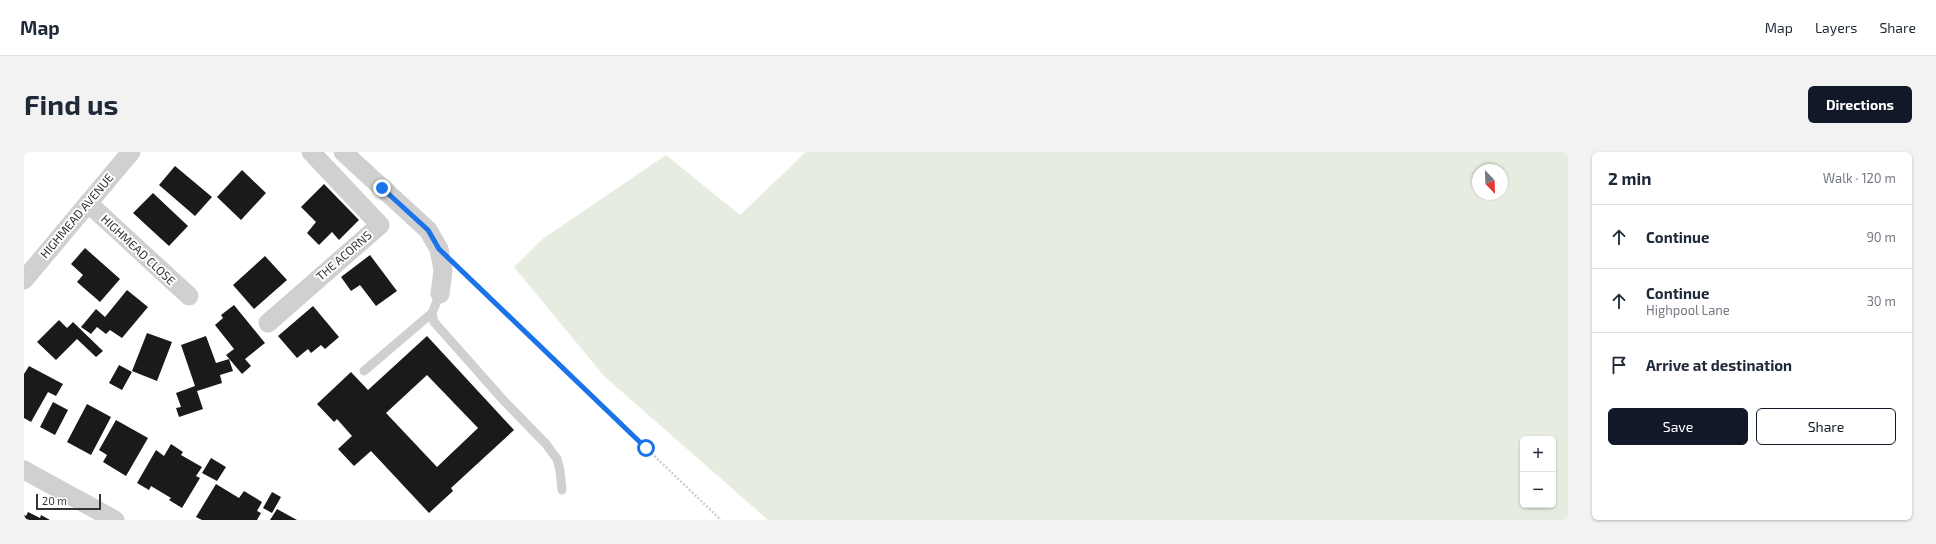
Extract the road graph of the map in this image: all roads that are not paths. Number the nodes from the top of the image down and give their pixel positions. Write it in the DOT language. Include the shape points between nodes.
graph roads {
  1 [pos="131,152"];
  2 [pos="311,152"];
  3 [pos="343,152"];
  4 [pos="88,203"];
  5 [pos="402,207"];
  6 [pos="380,225"];
  7 [pos="24,280"];
  8 [pos="440,294"];
  9 [pos="188,296"];
  10 [pos="432,313"];
  11 [pos="268,323"];
  12 [pos="364,371"];
  13 [pos="24,470"];
  14 [pos="562,490"];
  15 [pos="115,520"];
  1 -- 4 [label="street, HIGHMEAD AVENUE"];
  2 -- 6 [label="street, THE ACORNS"];
  3 -- 5 [label="street"];
  4 -- 7 [label="street, HIGHMEAD AVENUE"];
  4 -- 9 [label="street, HIGHMEAD CLOSE"];
  5 -- 6 [label="street"];
  5 -- 8 [label="street" via="428,230 439,249 443,270"];
  6 -- 11 [label="street, THE ACORNS"];
  8 -- 10 [label="lane"];
  10 -- 12 [label="lane"];
  10 -- 14 [label="lane" via="434,322 546,444 557,459"];
  13 -- 15 [label="street"];
}
